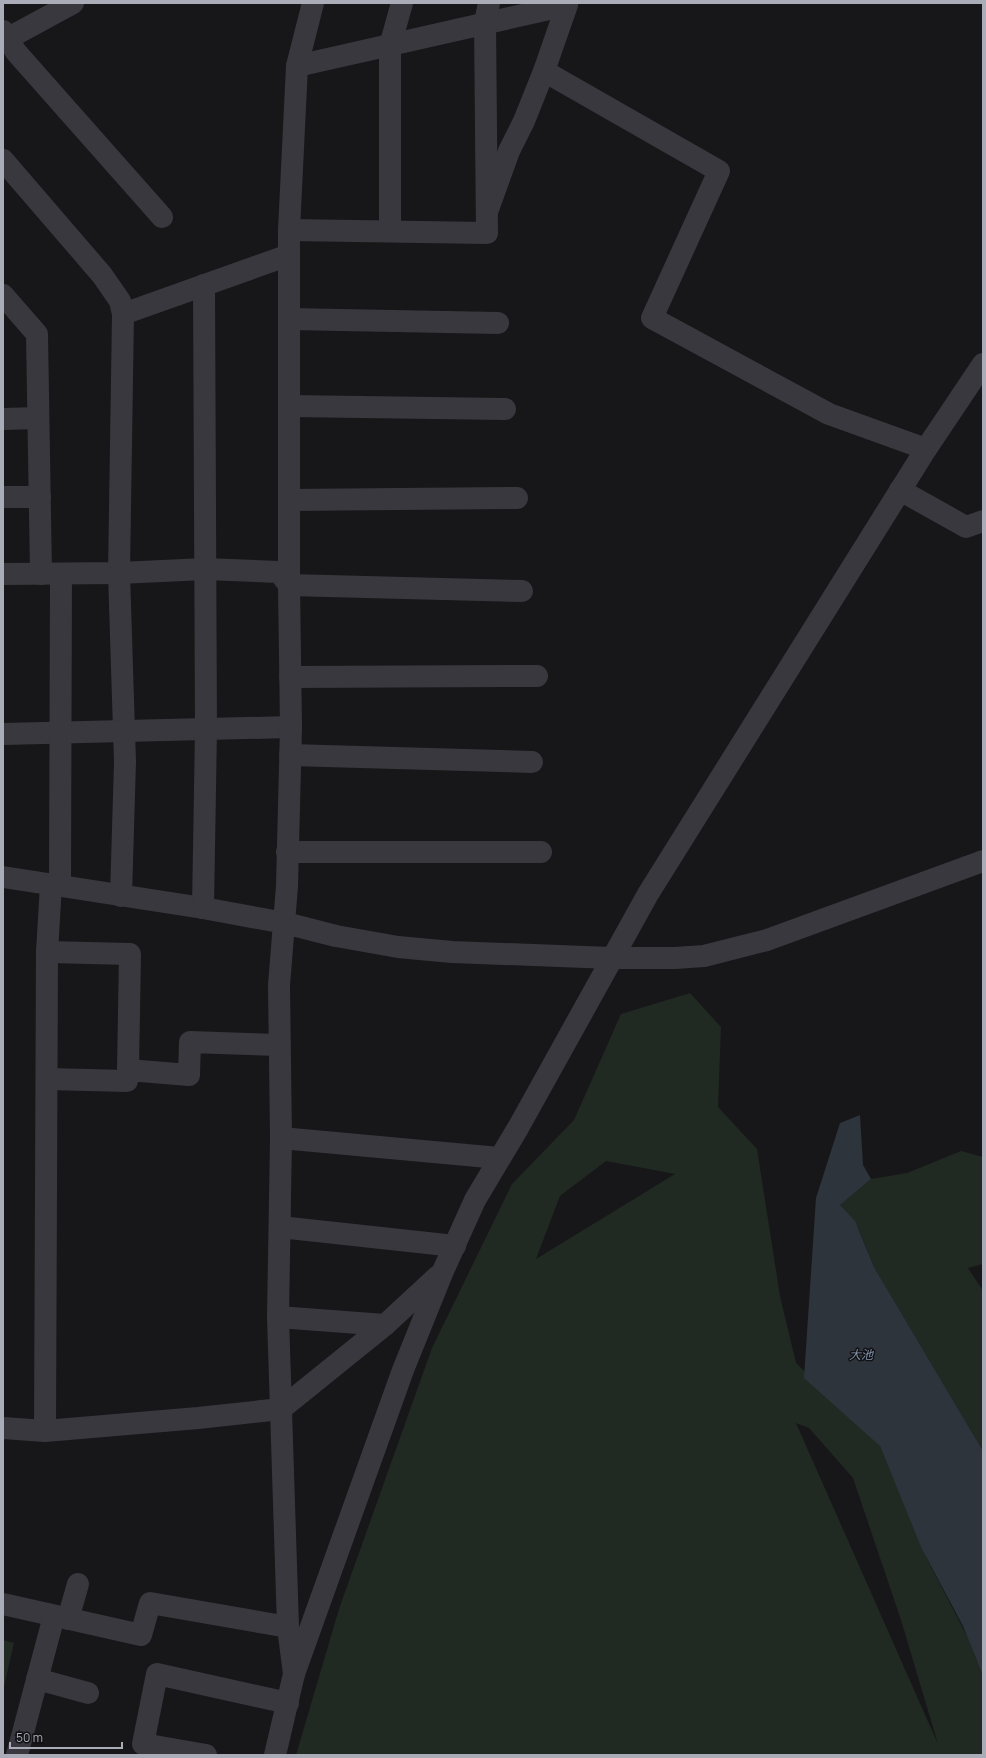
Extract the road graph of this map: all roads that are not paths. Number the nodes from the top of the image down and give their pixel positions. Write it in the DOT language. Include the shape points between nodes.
graph roads {
  1 [pos="73,3"];
  2 [pos="313,3"];
  3 [pos="402,3"];
  4 [pos="567,4"];
  5 [pos="487,13"];
  6 [pos="5,37"];
  7 [pos="390,46"];
  8 [pos="297,66"];
  9 [pos="544,71"];
  10 [pos="3,160"];
  11 [pos="487,212"];
  12 [pos="162,217"];
  13 [pos="289,230"];
  14 [pos="390,231"];
  15 [pos="289,255"];
  16 [pos="204,285"];
  17 [pos="3,295"];
  18 [pos="123,314"];
  19 [pos="289,319"];
  20 [pos="498,323"];
  21 [pos="983,364"];
  22 [pos="289,406"];
  23 [pos="505,409"];
  24 [pos="38,418"];
  25 [pos="3,419"];
  26 [pos="926,449"];
  27 [pos="900,490"];
  28 [pos="3,497"];
  29 [pos="40,497"];
  30 [pos="517,498"];
  31 [pos="289,500"];
  32 [pos="983,520"];
  33 [pos="205,569"];
  34 [pos="119,573"];
  35 [pos="3,574"];
  36 [pos="51,574"];
  37 [pos="289,585"];
  38 [pos="522,591"];
  39 [pos="537,676"];
  40 [pos="290,677"];
  41 [pos="291,727"];
  42 [pos="206,729"];
  43 [pos="124,731"];
  44 [pos="61,732"];
  45 [pos="3,734"];
  46 [pos="290,756"];
  47 [pos="532,762"];
  48 [pos="287,852"];
  49 [pos="541,852"];
  50 [pos="983,861"];
  51 [pos="3,878"];
  52 [pos="55,886"];
  53 [pos="121,896"];
  54 [pos="203,908"];
  55 [pos="285,923"];
  56 [pos="47,952"];
  57 [pos="611,958"];
  58 [pos="279,1045"];
  59 [pos="128,1070"];
  60 [pos="47,1078"];
  61 [pos="281,1138"];
  62 [pos="499,1158"];
  63 [pos="280,1227"];
  64 [pos="455,1246"];
  65 [pos="443,1271"];
  66 [pos="278,1317"];
  67 [pos="385,1325"];
  68 [pos="282,1409"];
  69 [pos="3,1428"];
  70 [pos="45,1431"];
  71 [pos="78,1584"];
  72 [pos="3,1604"];
  73 [pos="61,1617"];
  74 [pos="288,1627"];
  75 [pos="294,1674"];
  76 [pos="37,1679"];
  77 [pos="88,1693"];
  78 [pos="288,1703"];
  79 [pos="17,1755"];
  80 [pos="206,1755"];
  81 [pos="275,1755"];
  1 -- 6 [label="street"];
  2 -- 8 [label="street"];
  3 -- 7 [label="street"];
  4 -- 5 [label="street"];
  4 -- 9 [label="street"];
  5 -- 7 [label="street"];
  5 -- 11 [label="street"];
  6 -- 12 [label="street"];
  7 -- 8 [label="street"];
  7 -- 14 [label="street"];
  8 -- 13 [label="street"];
  9 -- 11 [label="street" via="509,151"];
  9 -- 26 [label="street" via="719,171 652,318 829,414"];
  10 -- 18 [label="street" via="102,275 120,301"];
  11 -- 14 [label="street" via="487,233"];
  13 -- 14 [label="street"];
  13 -- 15 [label="street"];
  15 -- 16 [label="street"];
  15 -- 19 [label="street"];
  16 -- 18 [label="street"];
  16 -- 33 [label="street"];
  17 -- 24 [label="street" via="37,334"];
  18 -- 34 [label="street"];
  19 -- 20 [label="street"];
  19 -- 22 [label="street"];
  21 -- 26 [label="street"];
  22 -- 23 [label="street"];
  22 -- 31 [label="street"];
  24 -- 25 [label="street"];
  24 -- 29 [label="street"];
  26 -- 27 [label="street"];
  27 -- 32 [label="street" via="966,527"];
  27 -- 57 [label="street" via="648,894"];
  28 -- 29 [label="street"];
  29 -- 36 [label="street"];
  30 -- 31 [label="street"];
  31 -- 37 [label="street"];
  33 -- 34 [label="street"];
  33 -- 37 [label="street" via="279,572"];
  33 -- 42 [label="street"];
  34 -- 36 [label="street"];
  34 -- 43 [label="street"];
  35 -- 36 [label="street"];
  36 -- 44 [label="street"];
  37 -- 38 [label="street"];
  37 -- 40 [label="street"];
  39 -- 40 [label="street"];
  40 -- 41 [label="street"];
  41 -- 42 [label="street"];
  41 -- 46 [label="street"];
  42 -- 43 [label="street"];
  42 -- 54 [label="street"];
  43 -- 44 [label="street"];
  43 -- 53 [label="street"];
  44 -- 45 [label="street"];
  44 -- 52 [label="street"];
  46 -- 47 [label="street"];
  46 -- 48 [label="street"];
  48 -- 49 [label="street"];
  48 -- 55 [label="street"];
  50 -- 57 [label="street" via="767,940 728,951 674,958"];
  51 -- 52 [label="street"];
  52 -- 53 [label="street"];
  52 -- 56 [label="street"];
  53 -- 54 [label="street"];
  54 -- 55 [label="street"];
  55 -- 57 [label="street" via="336,936 398,947 452,952"];
  55 -- 58 [label="street" via="279,985"];
  56 -- 59 [label="street" via="130,954"];
  56 -- 60 [label="street"];
  57 -- 62 [label="street"];
  58 -- 59 [label="street" via="190,1042 189,1075"];
  58 -- 61 [label="street"];
  59 -- 60 [label="street" via="127,1081"];
  60 -- 70 [label="street"];
  61 -- 62 [label="street"];
  61 -- 63 [label="street"];
  62 -- 64 [label="street" via="475,1200"];
  63 -- 64 [label="street"];
  63 -- 66 [label="street"];
  64 -- 65 [label="street"];
  65 -- 67 [label="street"];
  65 -- 75 [label="street" via="403,1370"];
  66 -- 67 [label="street"];
  66 -- 68 [label="street"];
  67 -- 68 [label="street"];
  68 -- 70 [label="street"];
  68 -- 74 [label="street"];
  69 -- 70 [label="street"];
  71 -- 73 [label="street"];
  72 -- 73 [label="street"];
  73 -- 74 [label="street" via="141,1635 150,1603"];
  73 -- 76 [label="street"];
  74 -- 75 [label="street"];
  75 -- 78 [label="street"];
  76 -- 77 [label="street"];
  76 -- 79 [label="street"];
  78 -- 80 [label="street" via="157,1674 143,1744"];
  78 -- 81 [label="street"];
}
